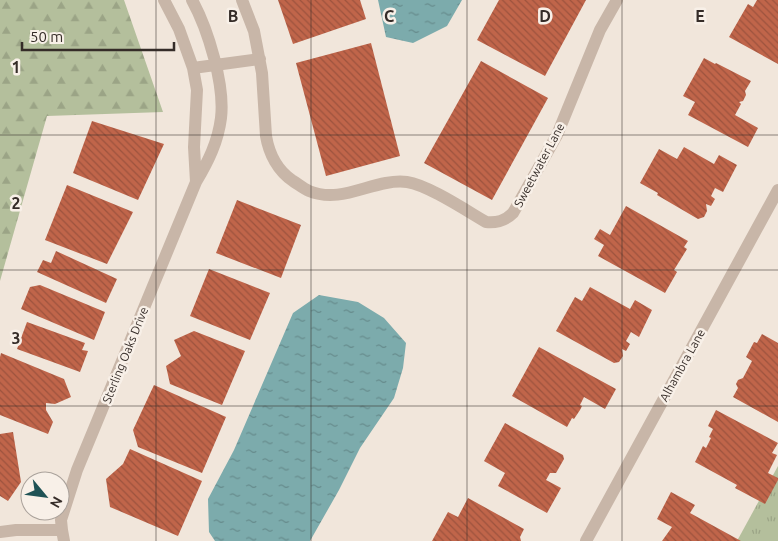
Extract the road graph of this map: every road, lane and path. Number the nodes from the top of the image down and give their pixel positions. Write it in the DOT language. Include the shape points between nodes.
graph roads {
  1 [pos="164,0"];
  2 [pos="192,0"];
  3 [pos="242,0"];
  4 [pos="617,0"];
  5 [pos="260,59"];
  6 [pos="215,65"];
  7 [pos="193,68"];
  8 [pos="196,182"];
  9 [pos="778,190"];
  10 [pos="0,532"];
  11 [pos="63,536"];
  12 [pos="586,541"];
  1 -- 7 [label="street, Sterling Oaks Drive"];
  2 -- 6 [label="street, Sterling Oaks Drive"];
  3 -- 5 [label="street, Sweetwater Lane"];
  4 -- 5 [label="street, Sweetwater Lane" via="600,30 557,135 513,213 501,221 486,222 408,182 390,182 330,195 309,191 298,184 277,164 268,146"];
  5 -- 6 [label="street"];
  6 -- 7 [label="street"];
  6 -- 8 [label="street, Sterling Oaks Drive" via="222,116 212,153"];
  7 -- 8 [label="street, Sterling Oaks Drive" via="197,90"];
  8 -- 11 [label="street, Sterling Oaks Drive" via="78,470 61,520"];
  9 -- 12 [label="street, Alhambra Lane"];
  10 -- 11 [label="street, Sterling Oaks Drive" via="16,530"];
}
